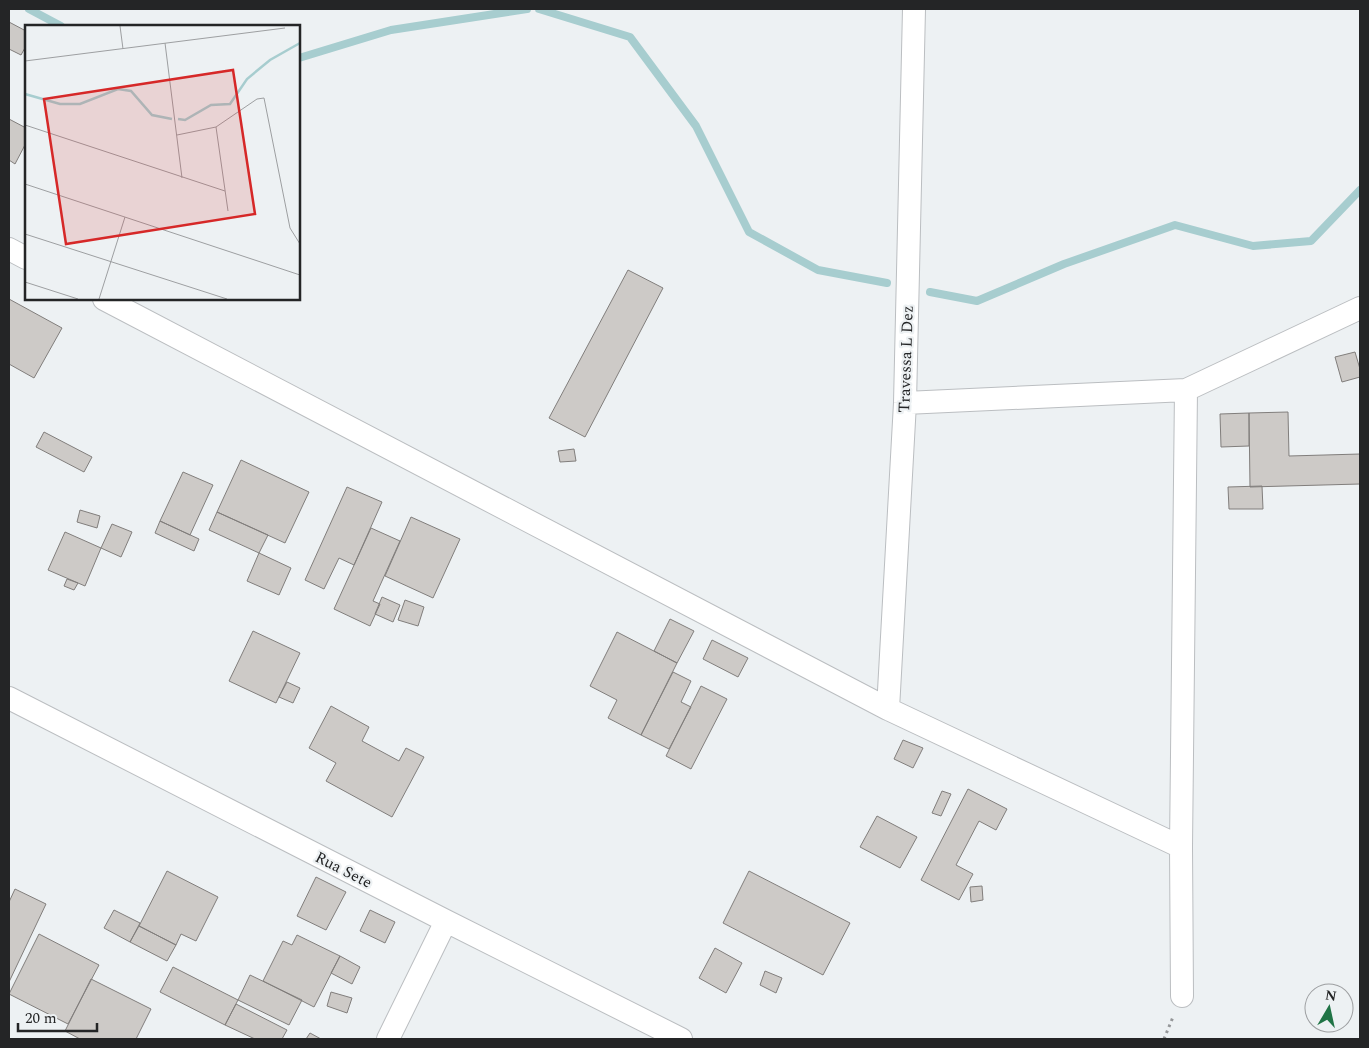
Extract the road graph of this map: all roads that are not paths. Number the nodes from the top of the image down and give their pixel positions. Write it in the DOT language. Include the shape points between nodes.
graph roads {
  1 [pos="914,9"];
  2 [pos="9,249"];
  3 [pos="25,257"];
  4 [pos="106,300"];
  5 [pos="1360,308"];
  6 [pos="1186,390"];
  7 [pos="904,403"];
  8 [pos="9,698"];
  9 [pos="888,708"];
  10 [pos="1181,848"];
  11 [pos="446,921"];
  12 [pos="1182,996"];
  13 [pos="388,1039"];
  14 [pos="681,1039"];
  1 -- 7 [label="street, Travessa L Dez"];
  2 -- 3 [label="street"];
  4 -- 9 [label="street"];
  5 -- 6 [label="street"];
  6 -- 7 [label="street"];
  6 -- 10 [label="street"];
  7 -- 9 [label="street, Travessa L Dez"];
  8 -- 11 [label="street, Rua Sete"];
  9 -- 10 [label="street"];
  10 -- 12 [label="street"];
  11 -- 13 [label="street"];
  11 -- 14 [label="street, Rua Sete"];
}
